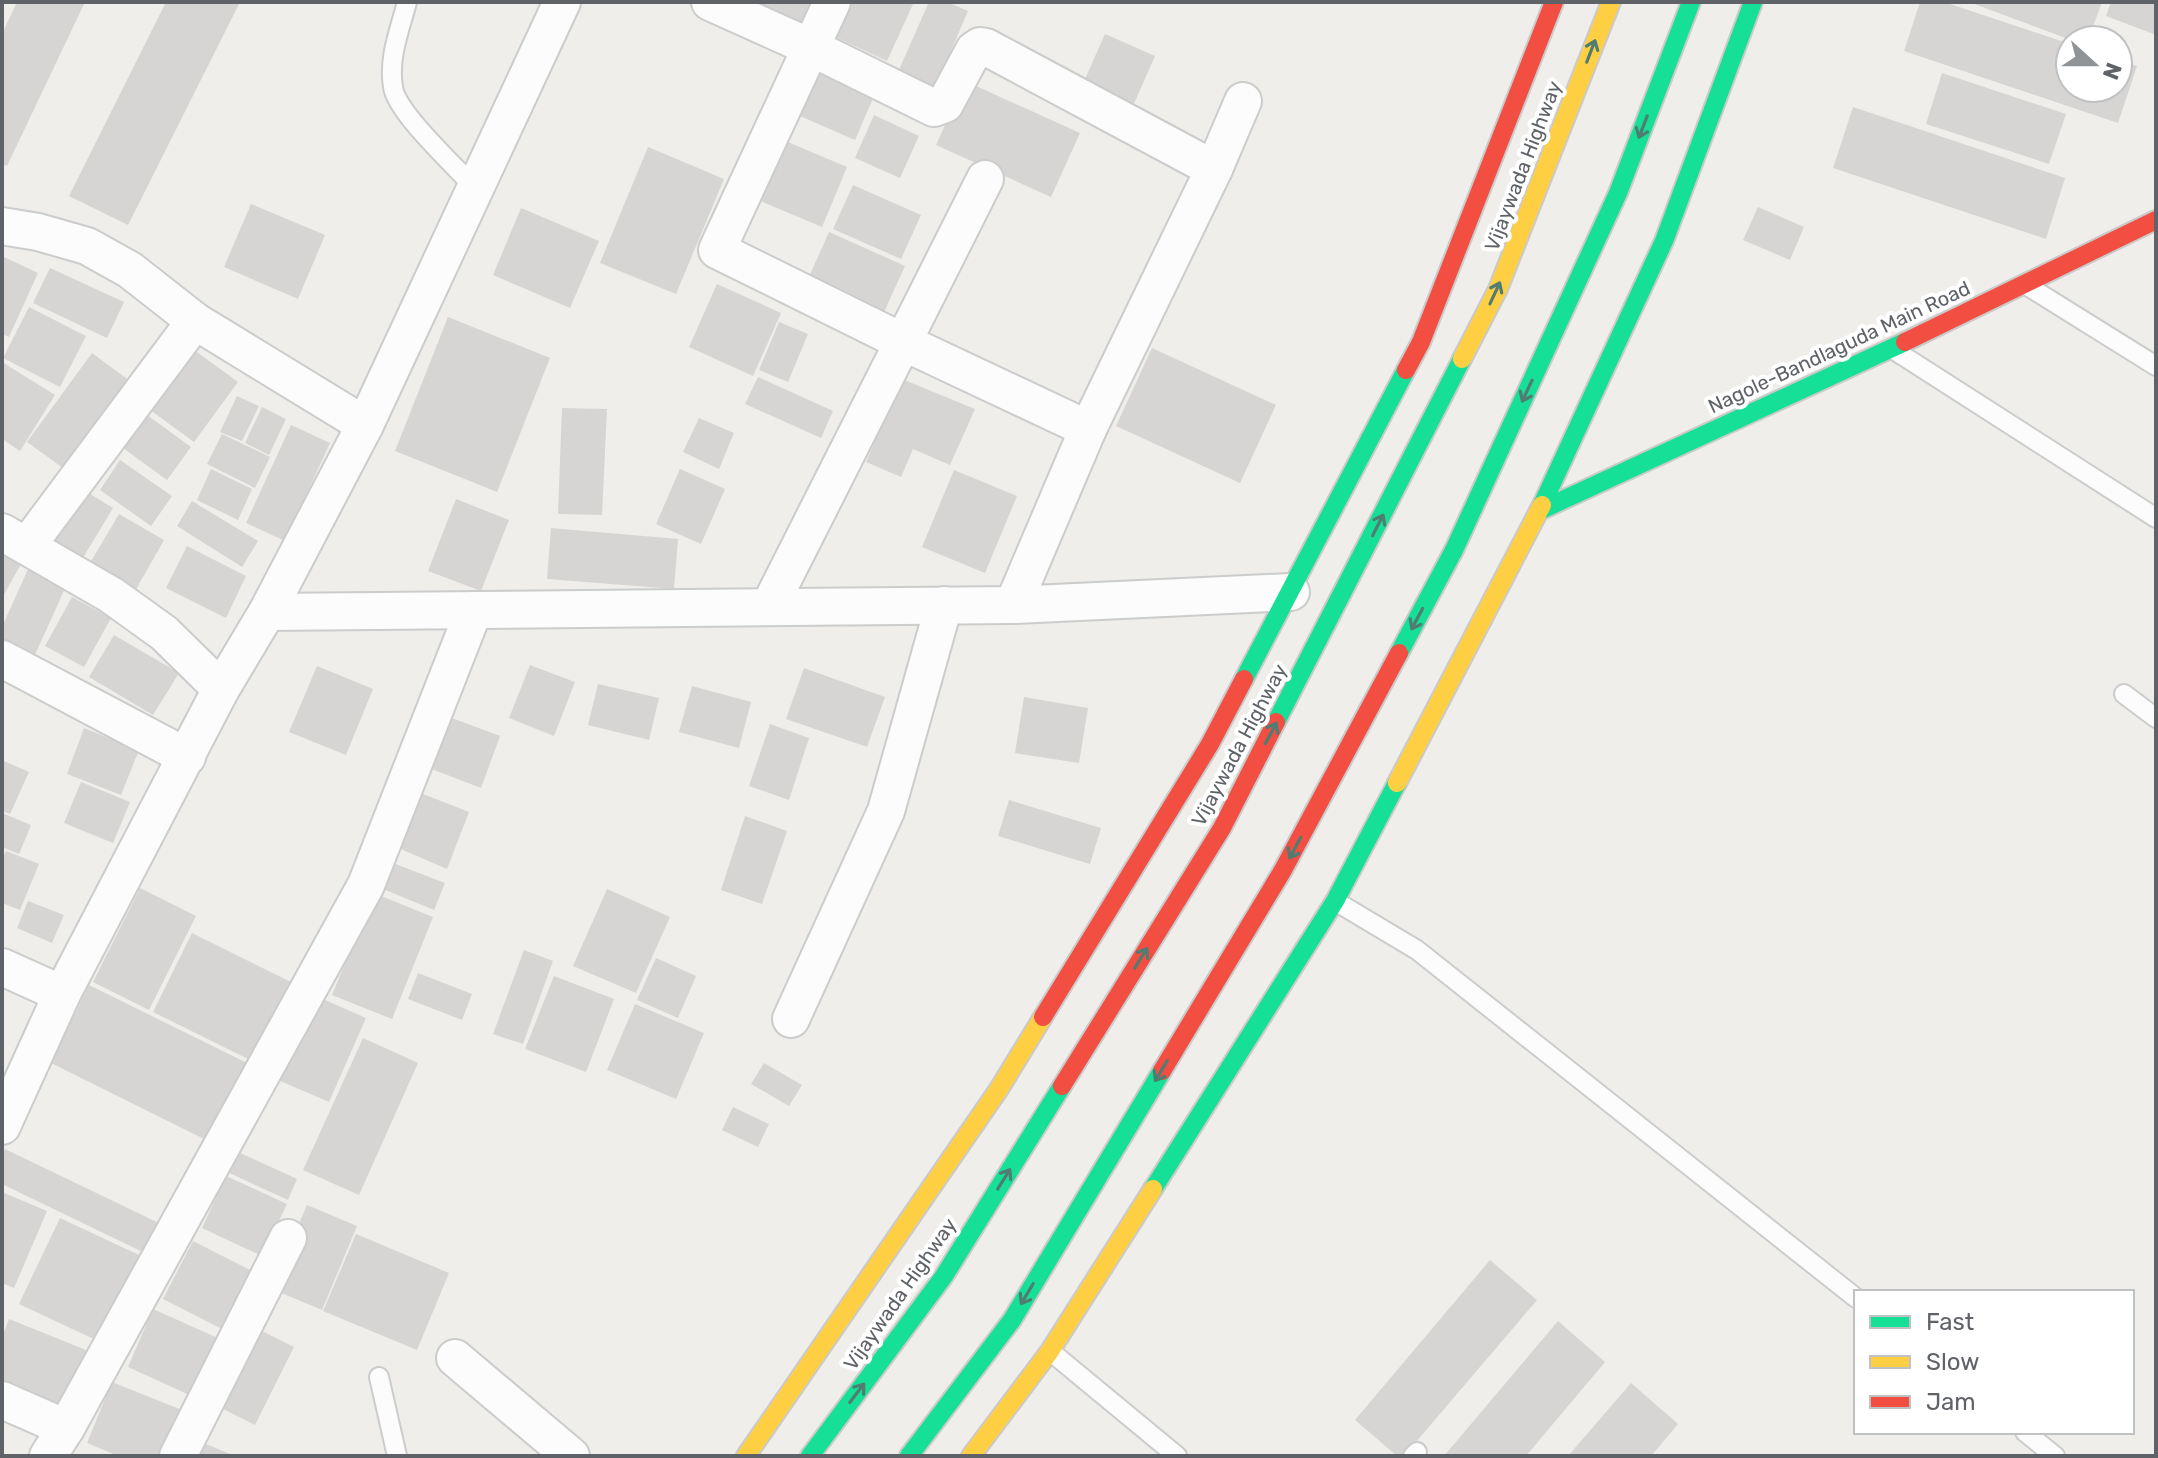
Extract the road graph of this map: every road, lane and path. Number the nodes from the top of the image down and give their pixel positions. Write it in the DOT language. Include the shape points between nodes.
graph roads {
  1 [pos="407,2"];
  2 [pos="562,2"];
  3 [pos="710,2"];
  4 [pos="832,2"];
  5 [pos="1554,2"];
  6 [pos="1611,2"];
  7 [pos="1691,2"];
  8 [pos="1753,2"];
  9 [pos="810,47"];
  10 [pos="1243,101"];
  11 [pos="1214,169"];
  12 [pos="985,179"];
  13 [pos="474,187"];
  14 [pos="2156,220"];
  15 [pos="2,226"];
  16 [pos="2023,283"];
  17 [pos="195,321"];
  18 [pos="903,342"];
  19 [pos="1892,348"];
  20 [pos="2156,366"];
  21 [pos="365,425"];
  22 [pos="1088,429"];
  23 [pos="1539,511"];
  24 [pos="2156,518"];
  25 [pos="15,539"];
  26 [pos="1291,592"];
  27 [pos="944,605"];
  28 [pos="1013,605"];
  29 [pos="769,607"];
  30 [pos="474,610"];
  31 [pos="267,612"];
  32 [pos="2,659"];
  33 [pos="221,689"];
  34 [pos="2124,694"];
  35 [pos="2156,718"];
  36 [pos="187,757"];
  37 [pos="1335,901"];
  38 [pos="2,967"];
  39 [pos="62,994"];
  40 [pos="791,1019"];
  41 [pos="2,1126"];
  42 [pos="288,1238"];
  43 [pos="1854,1296"];
  44 [pos="1050,1351"];
  45 [pos="455,1358"];
  46 [pos="379,1377"];
  47 [pos="2,1400"];
  48 [pos="2028,1434"];
  49 [pos="57,1442"];
  50 [pos="178,1456"];
  51 [pos="397,1456"];
  52 [pos="571,1456"];
  53 [pos="746,1456"];
  54 [pos="810,1456"];
  55 [pos="909,1456"];
  56 [pos="971,1456"];
  57 [pos="1177,1456"];
  58 [pos="2055,1456"];
  1 -- 13 [label="lane" via="392,59 393,89 401,108"];
  2 -- 13 [label="street"];
  3 -- 9 [label="street"];
  4 -- 9 [label="street"];
  5 -- 26 [label="main road" via="1421,342"];
  54 -- 6 [label="main road, Vijaywada Highway, one-way" via="944,1276 1222,828 1498,289"];
  7 -- 55 [label="main road, one-way" via="1618,193 1454,550 1344,758 1283,870 1012,1320"];
  8 -- 23 [label="main road" via="1664,241"];
  9 -- 11 [label="street" via="934,108 945,104 974,50 986,47"];
  9 -- 18 [label="street" via="717,250"];
  10 -- 11 [label="street"];
  11 -- 22 [label="street"];
  12 -- 18 [label="street"];
  13 -- 21 [label="street"];
  14 -- 16 [label="main road, Nagole-Bandlaguda Main Road"];
  15 -- 17 [label="street" via="87,246 130,270"];
  16 -- 19 [label="main road, Nagole-Bandlaguda Main Road"];
  16 -- 20 [label="lane"];
  17 -- 21 [label="street"];
  17 -- 25 [label="street"];
  18 -- 22 [label="street"];
  18 -- 29 [label="street"];
  19 -- 23 [label="main road, Nagole-Bandlaguda Main Road"];
  19 -- 24 [label="lane"];
  21 -- 31 [label="street"];
  22 -- 28 [label="street"];
  23 -- 37 [label="main road"];
  25 -- 33 [label="street" via="164,633"];
  26 -- 28 [label="street"];
  26 -- 53 [label="main road" via="1210,744 999,1089"];
  27 -- 28 [label="street"];
  27 -- 29 [label="street"];
  27 -- 40 [label="street" via="886,811"];
  29 -- 30 [label="street"];
  30 -- 31 [label="street"];
  30 -- 49 [label="street" via="366,885"];
  31 -- 33 [label="street"];
  32 -- 36 [label="street"];
  33 -- 36 [label="street"];
  34 -- 35 [label="lane"];
  36 -- 39 [label="street"];
  37 -- 43 [label="lane" via="1417,950"];
  37 -- 44 [label="main road"];
  38 -- 39 [label="street"];
  39 -- 41 [label="street"];
  42 -- 50 [label="street"];
  44 -- 56 [label="main road"];
  44 -- 57 [label="lane"];
  45 -- 52 [label="street"];
  46 -- 51 [label="lane"];
  47 -- 49 [label="street"];
  48 -- 58 [label="lane"];
}
